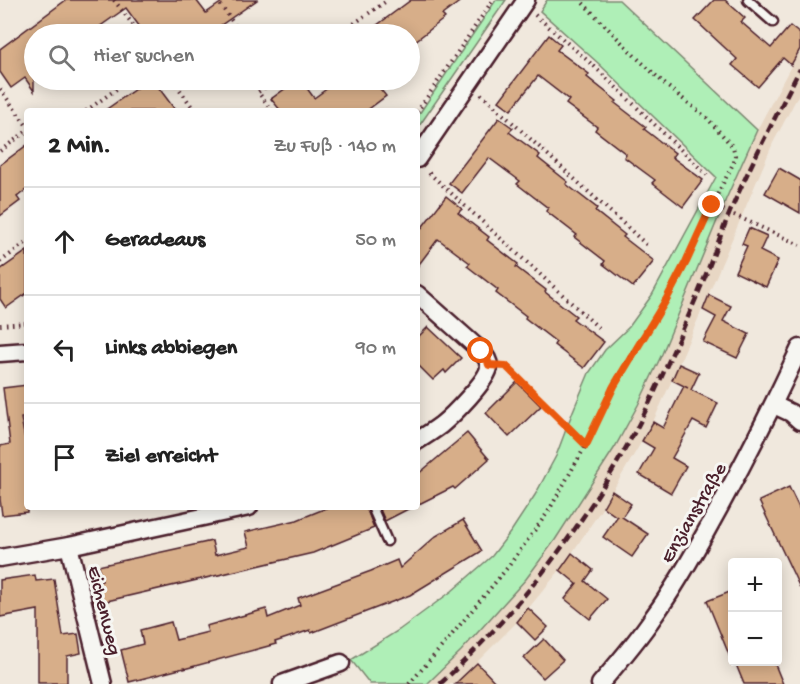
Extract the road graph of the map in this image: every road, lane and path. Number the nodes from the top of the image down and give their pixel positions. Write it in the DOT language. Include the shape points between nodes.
graph roads {
  1 [pos="114,0"];
  2 [pos="216,0"];
  3 [pos="388,0"];
  4 [pos="493,0"];
  5 [pos="580,0"];
  6 [pos="748,0"];
  7 [pos="524,2"];
  8 [pos="773,22"];
  9 [pos="132,24"];
  10 [pos="234,24"];
  11 [pos="353,24"];
  12 [pos="470,84"];
  13 [pos="0,90"];
  14 [pos="115,90"];
  15 [pos="180,90"];
  16 [pos="261,90"];
  17 [pos="90,108"];
  18 [pos="193,108"];
  19 [pos="270,108"];
  20 [pos="420,108"];
  21 [pos="24,122"];
  22 [pos="24,133"];
  23 [pos="0,151"];
  24 [pos="421,164"];
  25 [pos="707,175"];
  26 [pos="712,205"];
  27 [pos="24,244"];
  28 [pos="800,245"];
  29 [pos="649,247"];
  30 [pos="0,262"];
  31 [pos="420,297"];
  32 [pos="24,323"];
  33 [pos="0,325"];
  34 [pos="601,330"];
  35 [pos="800,348"];
  36 [pos="24,351"];
  37 [pos="0,353"];
  38 [pos="489,365"];
  39 [pos="774,405"];
  40 [pos="800,421"];
  41 [pos="420,439"];
  42 [pos="586,445"];
  43 [pos="235,510"];
  44 [pos="373,510"];
  45 [pos="387,541"];
  46 [pos="69,546"];
  47 [pos="0,558"];
  48 [pos="341,663"];
  49 [pos="103,684"];
  50 [pos="282,684"];
  51 [pos="409,684"];
  52 [pos="600,684"];
  1 -- 9 [label="path"];
  2 -- 10 [label="path"];
  3 -- 11 [label="path"];
  4 -- 20 [label="path"];
  5 -- 26 [label="path" via="733,147 734,162"];
  6 -- 8 [label="lane"];
  7 -- 12 [label="street"];
  7 -- 25 [label="path"];
  12 -- 24 [label="street"];
  12 -- 29 [label="path"];
  13 -- 21 [label="path"];
  14 -- 17 [label="path"];
  15 -- 18 [label="path"];
  16 -- 19 [label="path" via="258,92"];
  22 -- 23 [label="path"];
  24 -- 34 [label="path"];
  26 -- 28 [label="path"];
  26 -- 42 [label="path" via="686,262 614,386"];
  27 -- 30 [label="path"];
  31 -- 38 [label="street" via="481,351"];
  32 -- 33 [label="path"];
  35 -- 39 [label="street, Enzianstraße"];
  36 -- 37 [label="street"];
  38 -- 41 [label="street" via="480,384 450,417"];
  38 -- 42 [label="path" via="506,366"];
  39 -- 40 [label="street"];
  39 -- 52 [label="street, Enzianstraße" via="680,577"];
  42 -- 51 [label="path" via="548,512 508,567"];
  43 -- 46 [label="street"];
  44 -- 45 [label="lane"];
  46 -- 47 [label="street"];
  46 -- 49 [label="street, Eichenweg"];
  48 -- 50 [label="street"];
}
